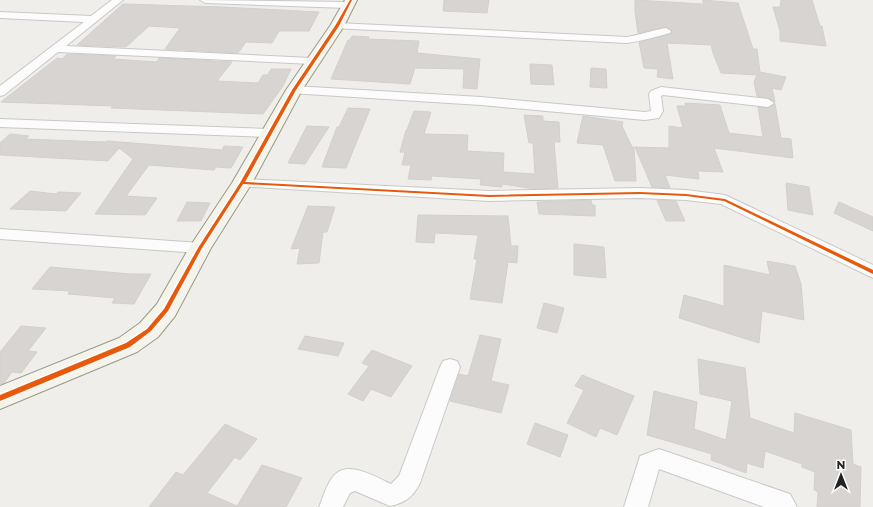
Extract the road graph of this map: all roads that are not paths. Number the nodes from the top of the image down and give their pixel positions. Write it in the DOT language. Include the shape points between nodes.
graph roads {
  1 [pos="118,0"];
  2 [pos="205,0"];
  3 [pos="350,3"];
  4 [pos="0,15"];
  5 [pos="93,19"];
  6 [pos="337,26"];
  7 [pos="666,31"];
  8 [pos="58,49"];
  9 [pos="312,62"];
  10 [pos="294,90"];
  11 [pos="0,92"];
  12 [pos="768,103"];
  13 [pos="0,122"];
  14 [pos="268,134"];
  15 [pos="242,182"];
  16 [pos="0,234"];
  17 [pos="200,248"];
  18 [pos="873,272"];
  19 [pos="450,367"];
  20 [pos="0,398"];
  21 [pos="331,507"];
  22 [pos="636,507"];
  23 [pos="785,507"];
  1 -- 5 [label="street"];
  2 -- 3 [label="street"];
  3 -- 6 [label="street"];
  4 -- 5 [label="street"];
  5 -- 8 [label="street"];
  6 -- 7 [label="street" via="627,40 645,38"];
  6 -- 9 [label="street"];
  8 -- 9 [label="street"];
  8 -- 11 [label="street"];
  9 -- 10 [label="street"];
  10 -- 12 [label="street" via="481,101 645,116 654,115 657,111 655,94 661,91"];
  10 -- 14 [label="street"];
  13 -- 14 [label="street"];
  14 -- 15 [label="street"];
  15 -- 17 [label="street"];
  15 -- 18 [label="street" via="489,196 640,193 711,197 725,200"];
  16 -- 17 [label="street"];
  17 -- 20 [label="street" via="166,310 149,330 128,345"];
  19 -- 21 [label="street" via="408,483 399,494 390,495 356,480 346,481 341,485"];
  22 -- 23 [label="street" via="648,464 659,459 781,502"];
}
